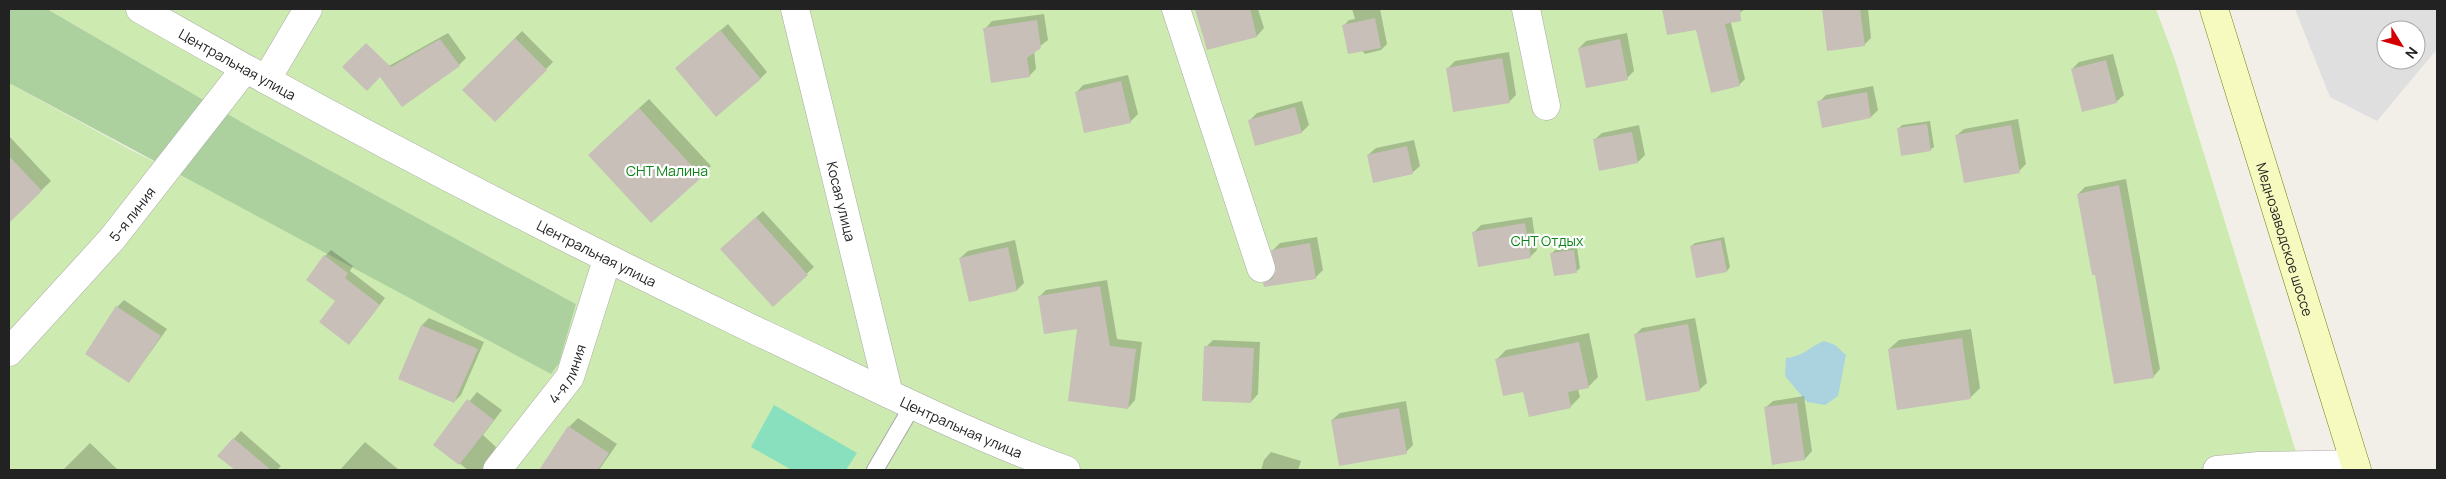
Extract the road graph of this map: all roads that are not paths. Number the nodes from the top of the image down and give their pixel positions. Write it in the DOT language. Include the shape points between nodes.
graph roads {
  1 [pos="140,9"];
  2 [pos="308,9"];
  3 [pos="795,9"];
  4 [pos="1176,9"];
  5 [pos="1526,9"];
  6 [pos="2214,9"];
  7 [pos="255,74"];
  8 [pos="1546,106"];
  9 [pos="607,260"];
  10 [pos="1261,268"];
  11 [pos="9,352"];
  12 [pos="901,399"];
  13 [pos="2356,467"];
  14 [pos="1055,468"];
  15 [pos="498,470"];
  16 [pos="875,470"];
  17 [pos="2217,470"];
  1 -- 7 [label="street, Центральная улица"];
  2 -- 7 [label="street, 5-я линия"];
  3 -- 12 [label="street, Косая улица"];
  4 -- 10 [label="street"];
  5 -- 8 [label="street"];
  6 -- 13 [label="main road, Меднозаводское шоссе"];
  7 -- 9 [label="street, Центральная улица"];
  7 -- 11 [label="street, 5-я линия" via="112,240"];
  9 -- 12 [label="street, Центральная улица"];
  9 -- 15 [label="street, 4-я линия" via="570,377"];
  12 -- 14 [label="street, Центральная улица"];
  12 -- 16 [label="lane"];
  13 -- 17 [label="street" via="2259,466"];
}
